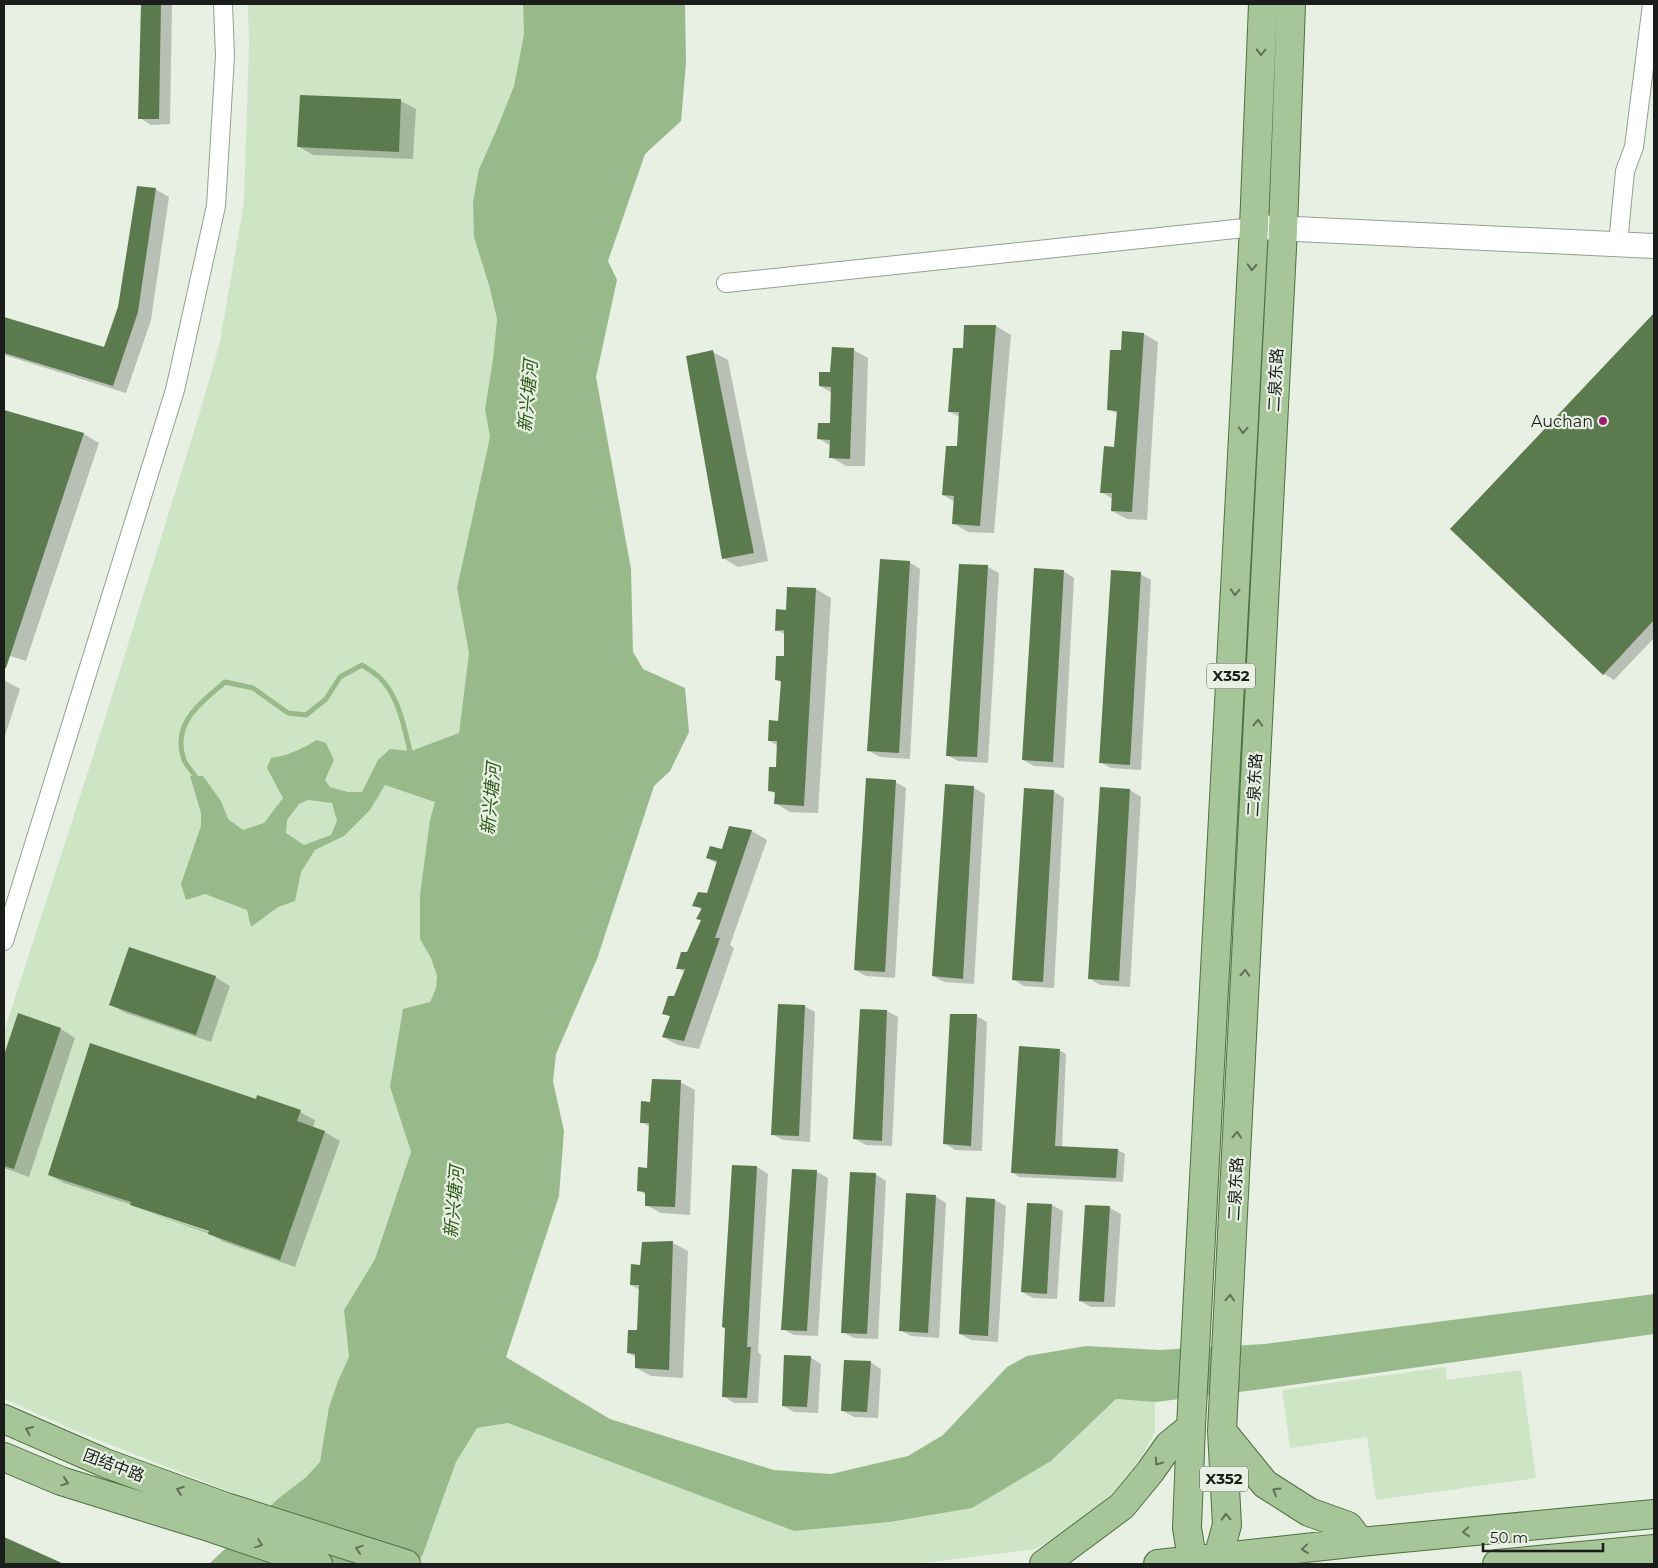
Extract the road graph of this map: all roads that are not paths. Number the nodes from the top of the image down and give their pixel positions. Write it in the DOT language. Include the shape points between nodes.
graph roads {
  1 [pos="223,4"];
  2 [pos="1262,4"];
  3 [pos="1291,4"];
  4 [pos="1652,4"];
  5 [pos="1254,227"];
  6 [pos="1283,229"];
  7 [pos="1618,244"];
  8 [pos="1654,246"];
  9 [pos="726,283"];
  10 [pos="4,941"];
  11 [pos="4,1419"];
  12 [pos="1191,1427"];
  13 [pos="1222,1431"];
  14 [pos="4,1458"];
  15 [pos="1654,1514"];
  16 [pos="219,1517"];
  17 [pos="1360,1542"];
  18 [pos="1654,1549"];
  19 [pos="1205,1562"];
  20 [pos="318,1564"];
  21 [pos="406,1564"];
  22 [pos="1044,1564"];
  23 [pos="1158,1564"];
  24 [pos="1497,1564"];
  1 -- 10 [label="street" via="224,56 216,206 175,390"];
  2 -- 5 [label="main road, 二泉东路 / X352, one-way"];
  3 -- 6 [label="main road, 二泉东路 / X352"];
  4 -- 7 [label="street" via="1634,147 1625,171"];
  5 -- 6 [label="street"];
  5 -- 9 [label="street"];
  5 -- 12 [label="main road, 二泉东路 / X352, one-way"];
  6 -- 7 [label="street"];
  13 -- 6 [label="main road, 二泉东路 / X352, one-way"];
  7 -- 8 [label="street"];
  16 -- 11 [label="main road, 团结中路, one-way"];
  12 -- 19 [label="main road, 二泉东路 / X352" via="1187,1528"];
  12 -- 22 [label="main road, one-way" via="1169,1445 1122,1506"];
  17 -- 13 [label="main road, one-way" via="1348,1526 1309,1512 1265,1484"];
  19 -- 13 [label="main road, 二泉东路 / X352, one-way" via="1226,1525"];
  14 -- 16 [label="main road, 团结中路, one-way" via="61,1481"];
  15 -- 17 [label="main road, one-way"];
  16 -- 20 [label="main road, one-way"];
  21 -- 16 [label="main road, one-way"];
  17 -- 19 [label="main road, one-way"];
  18 -- 24 [label="main road"];
  19 -- 23 [label="main road"];
}
